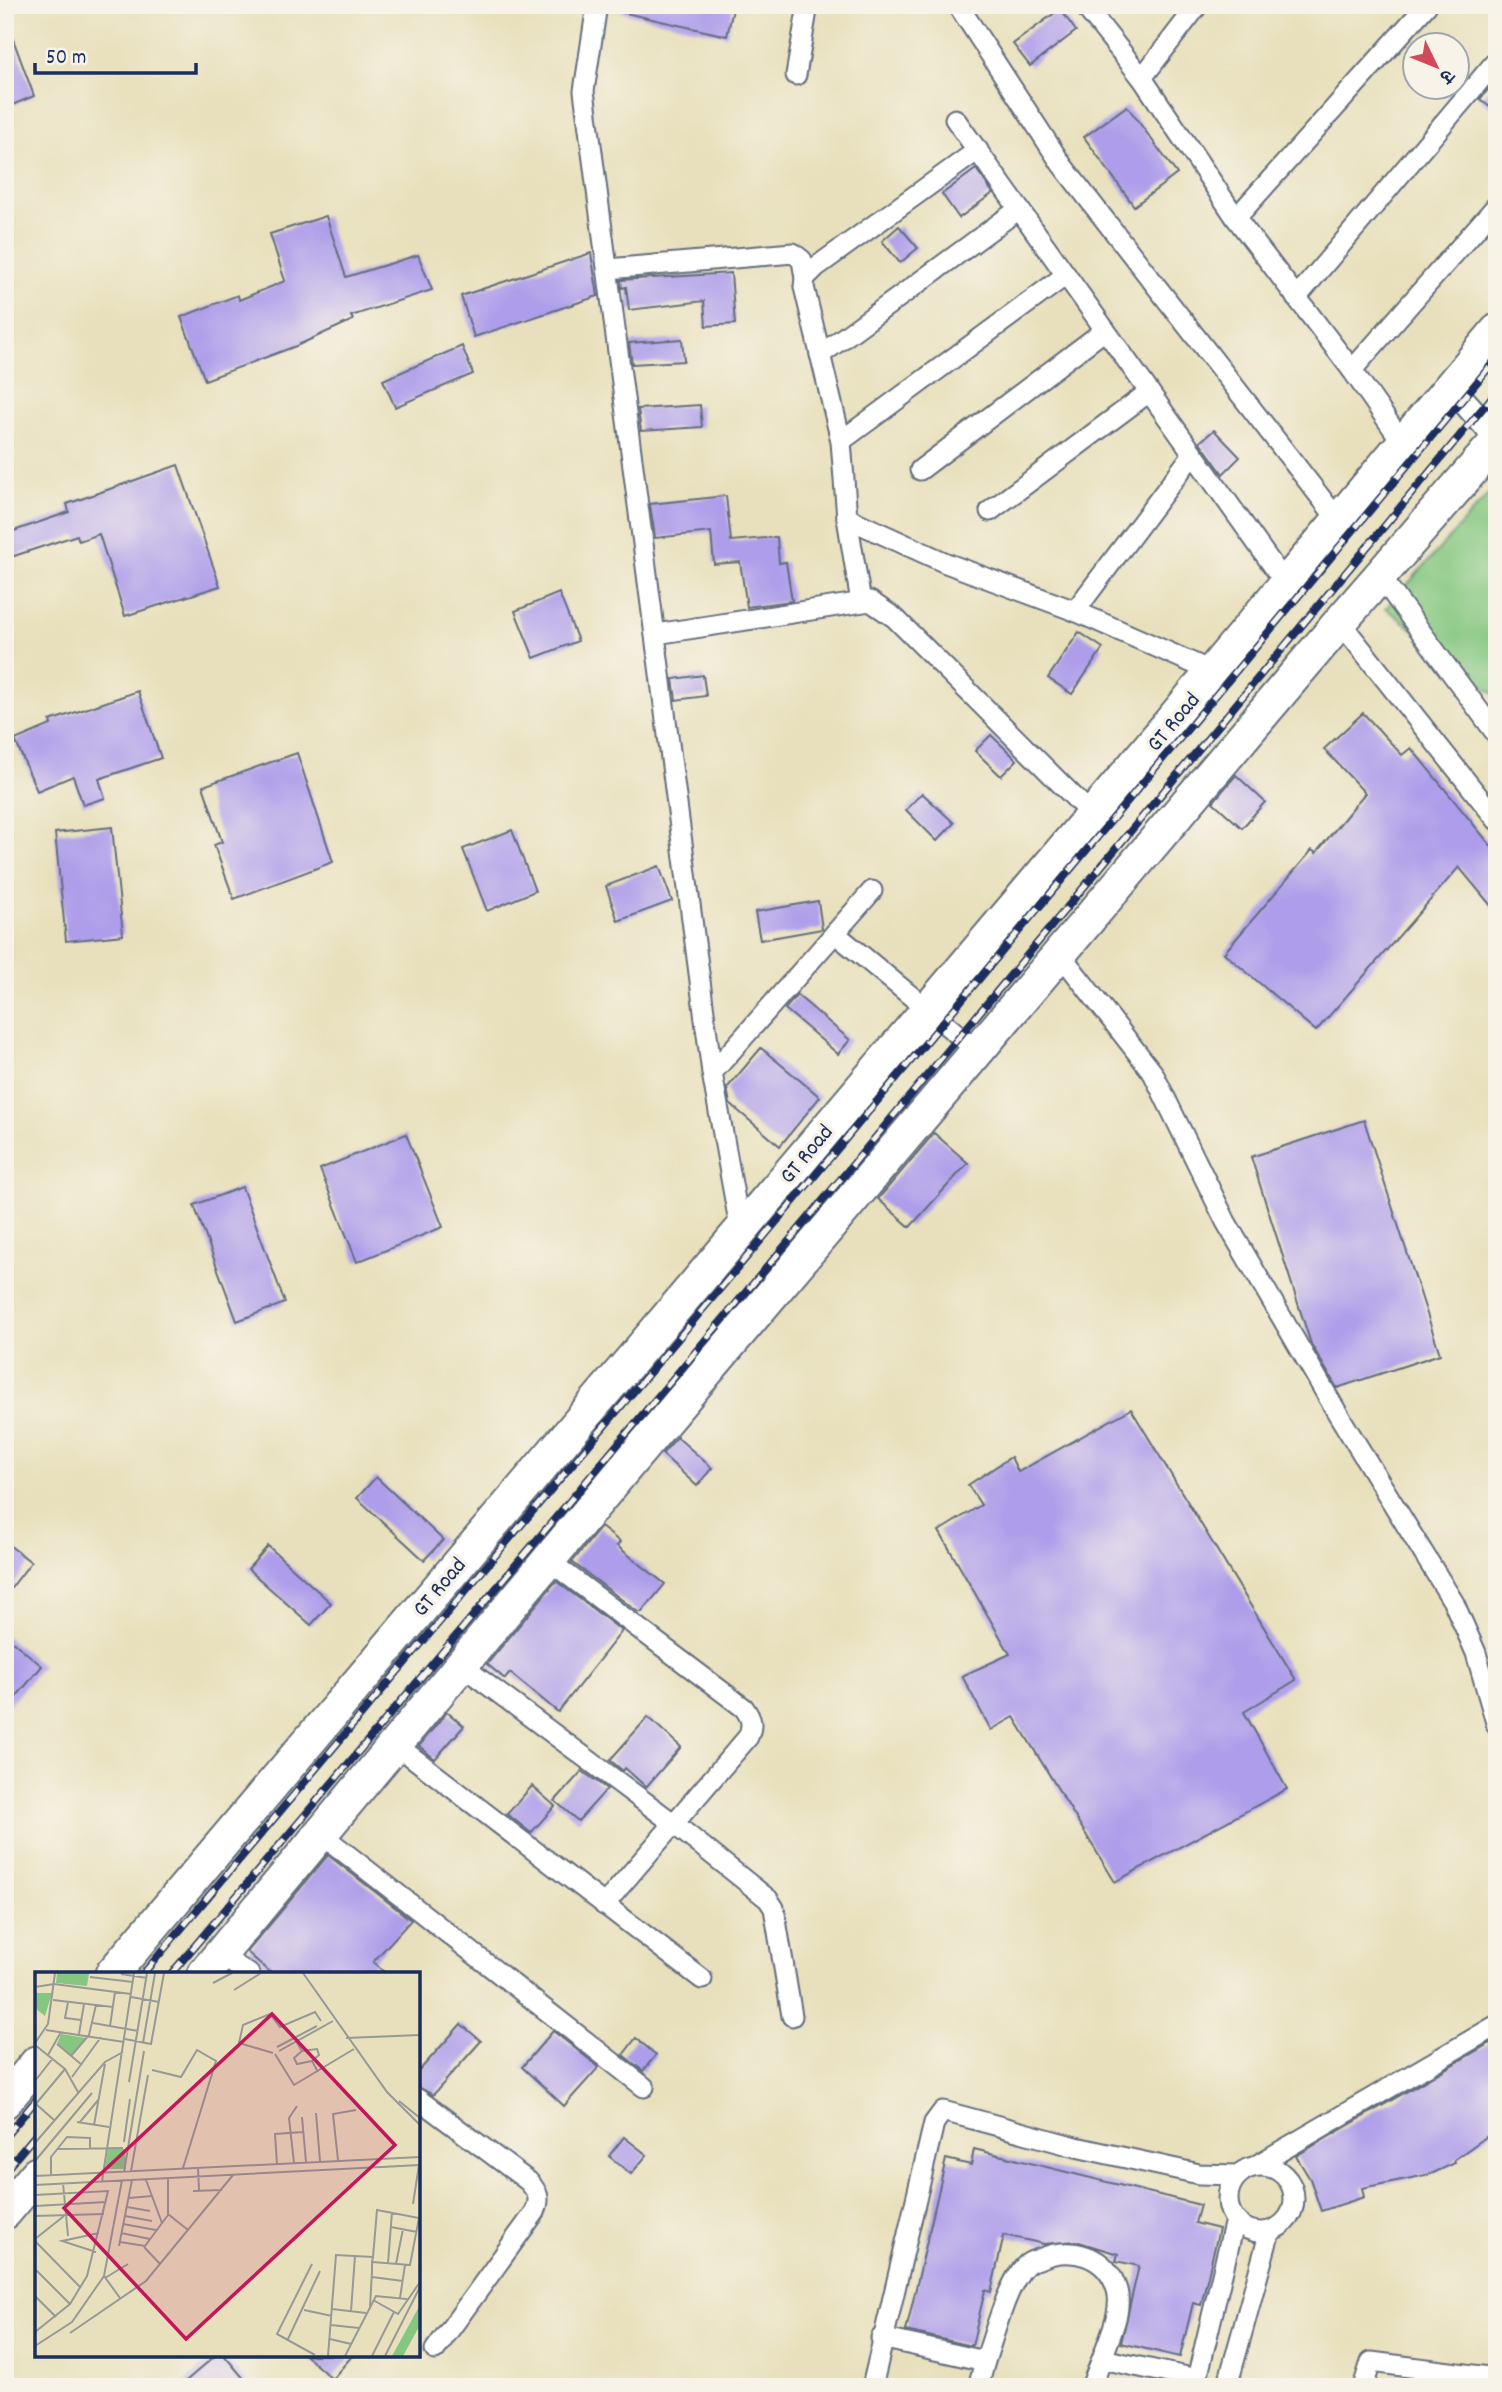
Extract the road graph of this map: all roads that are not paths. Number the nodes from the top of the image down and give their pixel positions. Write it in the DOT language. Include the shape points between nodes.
graph roads {
  1 [pos="597,5"];
  2 [pos="808,5"];
  3 [pos="957,5"];
  4 [pos="1084,5"];
  5 [pos="1198,5"];
  6 [pos="1427,5"];
  7 [pos="1497,60"];
  8 [pos="796,75"];
  9 [pos="1142,78"];
  10 [pos="955,119"];
  11 [pos="978,150"];
  12 [pos="1497,205"];
  13 [pos="1019,209"];
  14 [pos="1236,218"];
  15 [pos="608,269"];
  16 [pos="1066,275"];
  17 [pos="805,278"];
  18 [pos="1296,298"];
  19 [pos="1105,330"];
  20 [pos="1497,331"];
  21 [pos="820,355"];
  22 [pos="1352,370"];
  23 [pos="1451,387"];
  24 [pos="1149,392"];
  25 [pos="1497,440"];
  26 [pos="841,442"];
  27 [pos="1404,443"];
  28 [pos="1193,454"];
  29 [pos="920,470"];
  30 [pos="990,511"];
  31 [pos="847,518"];
  32 [pos="1339,521"];
  33 [pos="1380,576"];
  34 [pos="1286,584"];
  35 [pos="861,602"];
  36 [pos="1075,611"];
  37 [pos="1340,621"];
  38 [pos="656,634"];
  39 [pos="1213,672"];
  40 [pos="1497,735"];
  41 [pos="1092,815"];
  42 [pos="1497,820"];
  43 [pos="873,891"];
  44 [pos="836,935"];
  45 [pos="1061,955"];
  46 [pos="926,1010"];
  47 [pos="979,1052"];
  48 [pos="712,1073"];
  49 [pos="740,1228"];
  50 [pos="548,1560"];
  51 [pos="461,1665"];
  52 [pos="1497,1726"];
  53 [pos="395,1744"];
  54 [pos="673,1823"];
  55 [pos="321,1834"];
  56 [pos="604,1905"];
  57 [pos="212,1964"];
  58 [pos="114,1972"];
  59 [pos="242,1972"];
  60 [pos="702,1979"];
  61 [pos="792,2016"];
  62 [pos="1497,2025"];
  63 [pos="35,2065"];
  64 [pos="644,2087"];
  65 [pos="420,2100"];
  66 [pos="5,2101"];
  67 [pos="1256,2165"];
  68 [pos="1237,2175"];
  69 [pos="35,2176"];
  70 [pos="5,2212"];
  71 [pos="1235,2220"];
  72 [pos="1270,2231"];
  73 [pos="881,2338"];
  74 [pos="435,2350"];
  75 [pos="1102,2359"];
  76 [pos="985,2361"];
  77 [pos="1497,2378"];
  78 [pos="1196,2383"];
  79 [pos="872,2387"];
  80 [pos="978,2387"];
  81 [pos="1091,2387"];
  82 [pos="1227,2387"];
  83 [pos="1363,2387"];
  1 -- 15 [label="street" via="584,91"];
  2 -- 8 [label="street"];
  3 -- 32 [label="street" via="1062,165"];
  4 -- 9 [label="street"];
  5 -- 9 [label="street"];
  6 -- 14 [label="street"];
  7 -- 18 [label="street"];
  9 -- 14 [label="street"];
  10 -- 11 [label="street"];
  11 -- 13 [label="street"];
  11 -- 17 [label="street"];
  12 -- 22 [label="street"];
  13 -- 16 [label="street"];
  13 -- 21 [label="street"];
  14 -- 18 [label="street"];
  15 -- 17 [label="street" via="793,253 802,260"];
  15 -- 38 [label="street"];
  16 -- 19 [label="street"];
  16 -- 26 [label="street"];
  17 -- 21 [label="street"];
  18 -- 22 [label="street"];
  19 -- 24 [label="street"];
  19 -- 29 [label="street"];
  20 -- 23 [label="highway, GT Road"];
  21 -- 26 [label="street"];
  22 -- 27 [label="street"];
  23 -- 25 [label="street"];
  23 -- 27 [label="highway, GT Road"];
  24 -- 28 [label="street"];
  24 -- 30 [label="street"];
  25 -- 33 [label="highway"];
  26 -- 31 [label="street"];
  27 -- 32 [label="highway, GT Road"];
  28 -- 34 [label="street"];
  28 -- 36 [label="street"];
  31 -- 35 [label="street"];
  31 -- 36 [label="street"];
  32 -- 34 [label="highway, GT Road"];
  33 -- 37 [label="highway"];
  33 -- 40 [label="street"];
  34 -- 39 [label="highway, GT Road"];
  35 -- 38 [label="street"];
  35 -- 41 [label="street" via="870,601 895,618"];
  36 -- 39 [label="street"];
  37 -- 42 [label="street"];
  37 -- 45 [label="highway"];
  38 -- 48 [label="street"];
  39 -- 41 [label="highway, GT Road"];
  41 -- 46 [label="highway, GT Road"];
  43 -- 44 [label="street"];
  44 -- 46 [label="street"];
  44 -- 48 [label="street"];
  45 -- 47 [label="highway"];
  45 -- 52 [label="street" via="1153,1073 1233,1234 1454,1603 1476,1653"];
  46 -- 47 [label="street"];
  46 -- 49 [label="highway, GT Road"];
  47 -- 50 [label="highway"];
  48 -- 49 [label="street"];
  49 -- 58 [label="highway, GT Road"];
  50 -- 51 [label="highway"];
  50 -- 54 [label="street" via="751,1717 748,1737"];
  51 -- 53 [label="highway"];
  51 -- 54 [label="street"];
  53 -- 55 [label="highway"];
  53 -- 56 [label="street"];
  54 -- 56 [label="street"];
  54 -- 61 [label="street" via="757,1889 774,1909"];
  55 -- 57 [label="highway"];
  55 -- 64 [label="street"];
  56 -- 60 [label="street"];
  57 -- 59 [label="street"];
  62 -- 67 [label="street"];
  63 -- 66 [label="highway"];
  65 -- 74 [label="street" via="528,2181 540,2201"];
  67 -- 68 [label="street"];
  67 -- 72 [label="street" via="1268,2166 1286,2177 1294,2197 1288,2218"];
  68 -- 71 [label="street" via="1227,2195"];
  68 -- 73 [label="street" via="1199,2175 943,2111 934,2123"];
  69 -- 70 [label="highway"];
  71 -- 72 [label="street" via="1248,2230"];
  71 -- 78 [label="street"];
  72 -- 82 [label="street"];
  73 -- 76 [label="street"];
  73 -- 79 [label="street"];
  75 -- 76 [label="street" via="1118,2293 1107,2268 1086,2254 1053,2253 1025,2264 1004,2304"];
  75 -- 78 [label="street"];
  75 -- 81 [label="street"];
  76 -- 80 [label="street"];
  77 -- 83 [label="street" via="1371,2362"];
}
